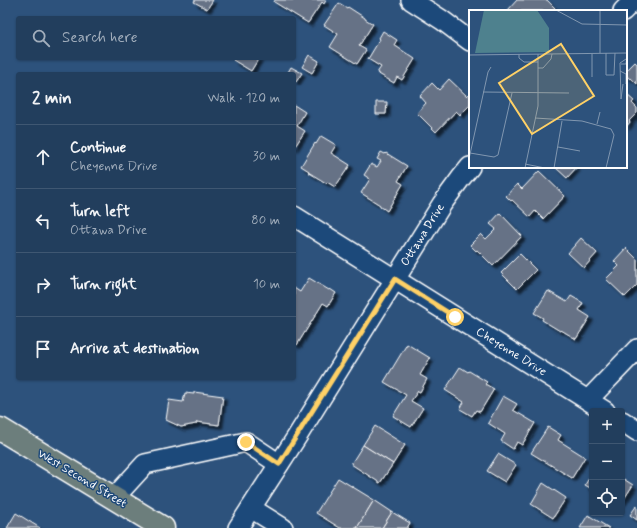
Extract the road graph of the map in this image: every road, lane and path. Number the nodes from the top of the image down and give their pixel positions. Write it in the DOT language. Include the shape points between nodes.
graph roads {
  1 [pos="411,0"];
  2 [pos="634,0"];
  3 [pos="624,10"];
  4 [pos="469,41"];
  5 [pos="469,168"];
  6 [pos="296,217"];
  7 [pos="395,279"];
  8 [pos="637,349"];
  9 [pos="588,400"];
  10 [pos="600,408"];
  11 [pos="625,423"];
  12 [pos="0,429"];
  13 [pos="637,431"];
  14 [pos="279,464"];
  15 [pos="114,498"];
  16 [pos="250,508"];
  17 [pos="163,528"];
  18 [pos="238,528"];
  19 [pos="283,528"];
  1 -- 4 [label="street"];
  2 -- 3 [label="street"];
  5 -- 7 [label="street, Ottawa Drive" via="442,204"];
  6 -- 7 [label="street, Cheyenne Drive"];
  7 -- 9 [label="street, Cheyenne Drive"];
  7 -- 14 [label="street, Ottawa Drive"];
  8 -- 9 [label="street"];
  9 -- 10 [label="street, Cheyenne Drive"];
  11 -- 13 [label="street"];
  12 -- 15 [label="main road, West Second Street"];
  14 -- 15 [label="street" via="246,442 146,464"];
  14 -- 16 [label="street, Ottawa Drive"];
  15 -- 17 [label="main road, West Second Street"];
  16 -- 18 [label="street, Ottawa Drive"];
  16 -- 19 [label="street"];
}
